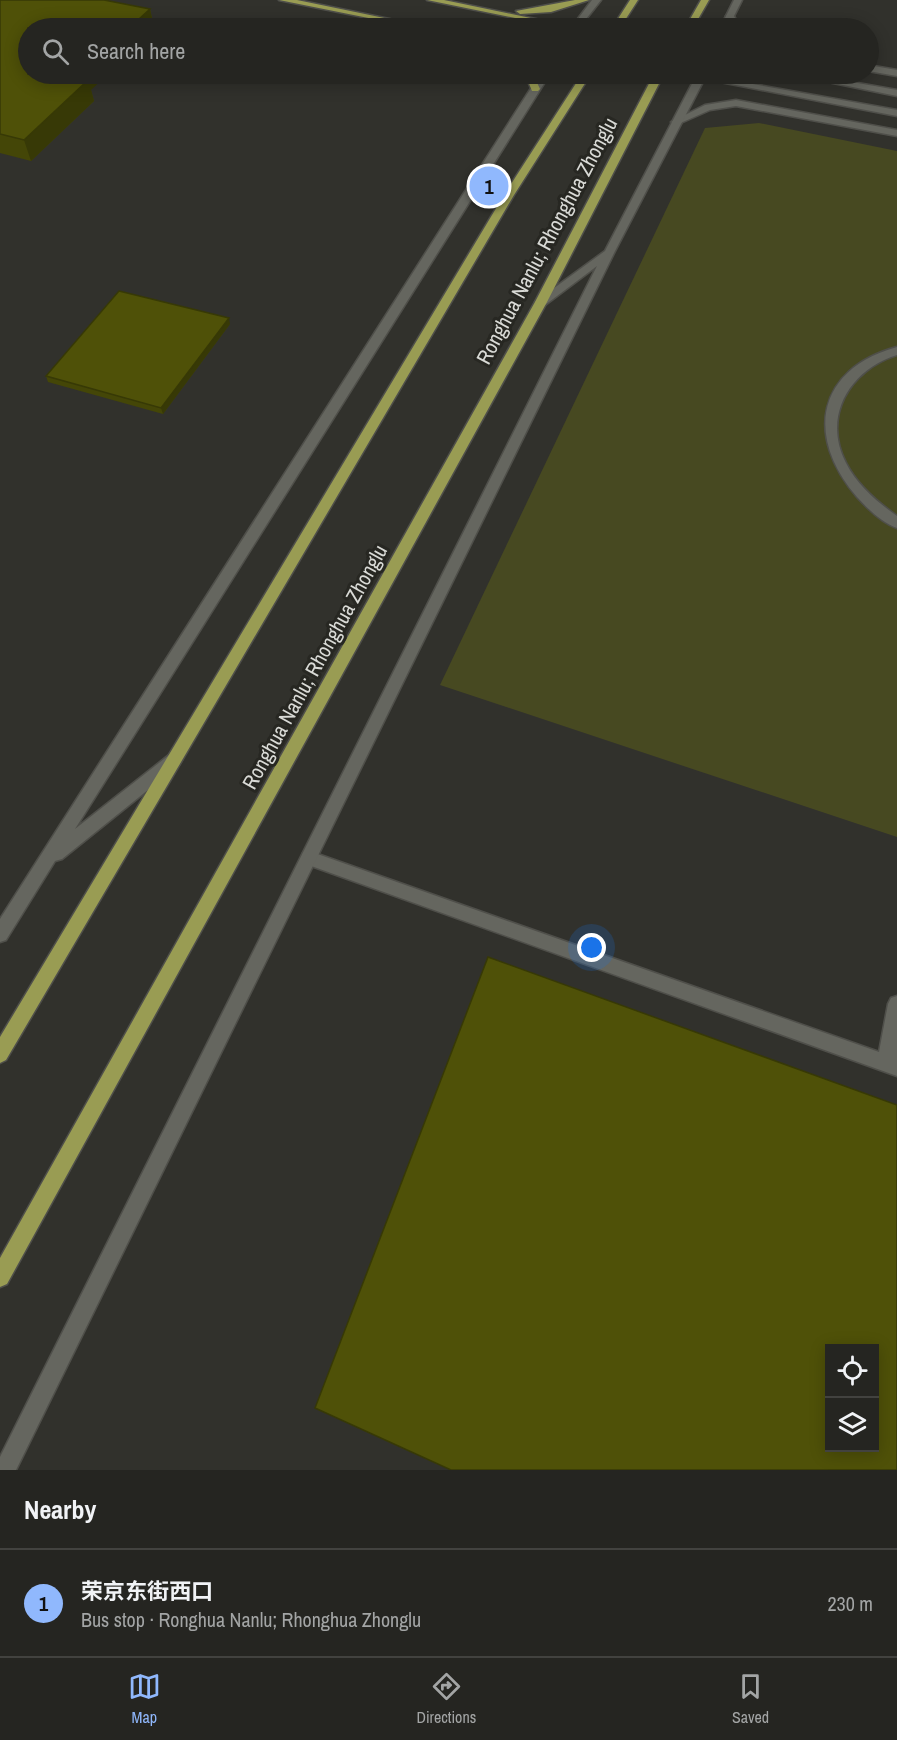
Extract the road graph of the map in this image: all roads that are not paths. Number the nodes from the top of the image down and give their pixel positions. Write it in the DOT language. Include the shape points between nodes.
graph roads {
  1 [pos="283,0"];
  2 [pos="432,0"];
  3 [pos="585,0"];
  4 [pos="597,0"];
  5 [pos="634,0"];
  6 [pos="705,0"];
  7 [pos="738,0"];
  8 [pos="500,12"];
  9 [pos="730,16"];
  10 [pos="377,18"];
  11 [pos="528,18"];
  12 [pos="583,18"];
  13 [pos="622,18"];
  14 [pos="695,18"];
  15 [pos="879,70"];
  16 [pos="897,74"];
  17 [pos="533,84"];
  18 [pos="538,84"];
  19 [pos="580,84"];
  20 [pos="654,84"];
  21 [pos="696,84"];
  22 [pos="747,84"];
  23 [pos="848,84"];
  24 [pos="535,89"];
  25 [pos="897,93"];
  26 [pos="897,113"];
  27 [pos="676,122"];
  28 [pos="897,133"];
  29 [pos="610,251"];
  30 [pos="541,302"];
  31 [pos="897,351"];
  32 [pos="897,523"];
  33 [pos="179,757"];
  34 [pos="309,858"];
  35 [pos="46,862"];
  36 [pos="0,934"];
  37 [pos="897,1004"];
  38 [pos="0,1054"];
  39 [pos="892,1065"];
  40 [pos="0,1277"];
  41 [pos="5,1470"];
  1 -- 10 [label="main road"];
  2 -- 8 [label="main road"];
  3 -- 8 [label="main road" via="551,9"];
  4 -- 12 [label="street"];
  5 -- 13 [label="main road"];
  6 -- 14 [label="main road"];
  7 -- 9 [label="street"];
  8 -- 11 [label="main road"];
  15 -- 16 [label="street"];
  17 -- 24 [label="main road"];
  18 -- 24 [label="street"];
  19 -- 33 [label="main road" via="509,195"];
  20 -- 30 [label="main road, Ronghua Nanlu; Rhonghua Zhonglu"];
  21 -- 27 [label="street"];
  22 -- 26 [label="street"];
  23 -- 25 [label="street"];
  24 -- 35 [label="street"];
  27 -- 28 [label="street" via="708,107 736,103"];
  27 -- 29 [label="street"];
  29 -- 30 [label="street"];
  29 -- 34 [label="street"];
  30 -- 40 [label="main road, Ronghua Nanlu; Rhonghua Zhonglu"];
  31 -- 32 [label="street" via="882,355 850,376 832,404 829,438 844,475 877,510"];
  33 -- 35 [label="street"];
  33 -- 38 [label="main road"];
  34 -- 39 [label="street"];
  34 -- 41 [label="street"];
  35 -- 36 [label="street"];
  37 -- 39 [label="street"];
}
